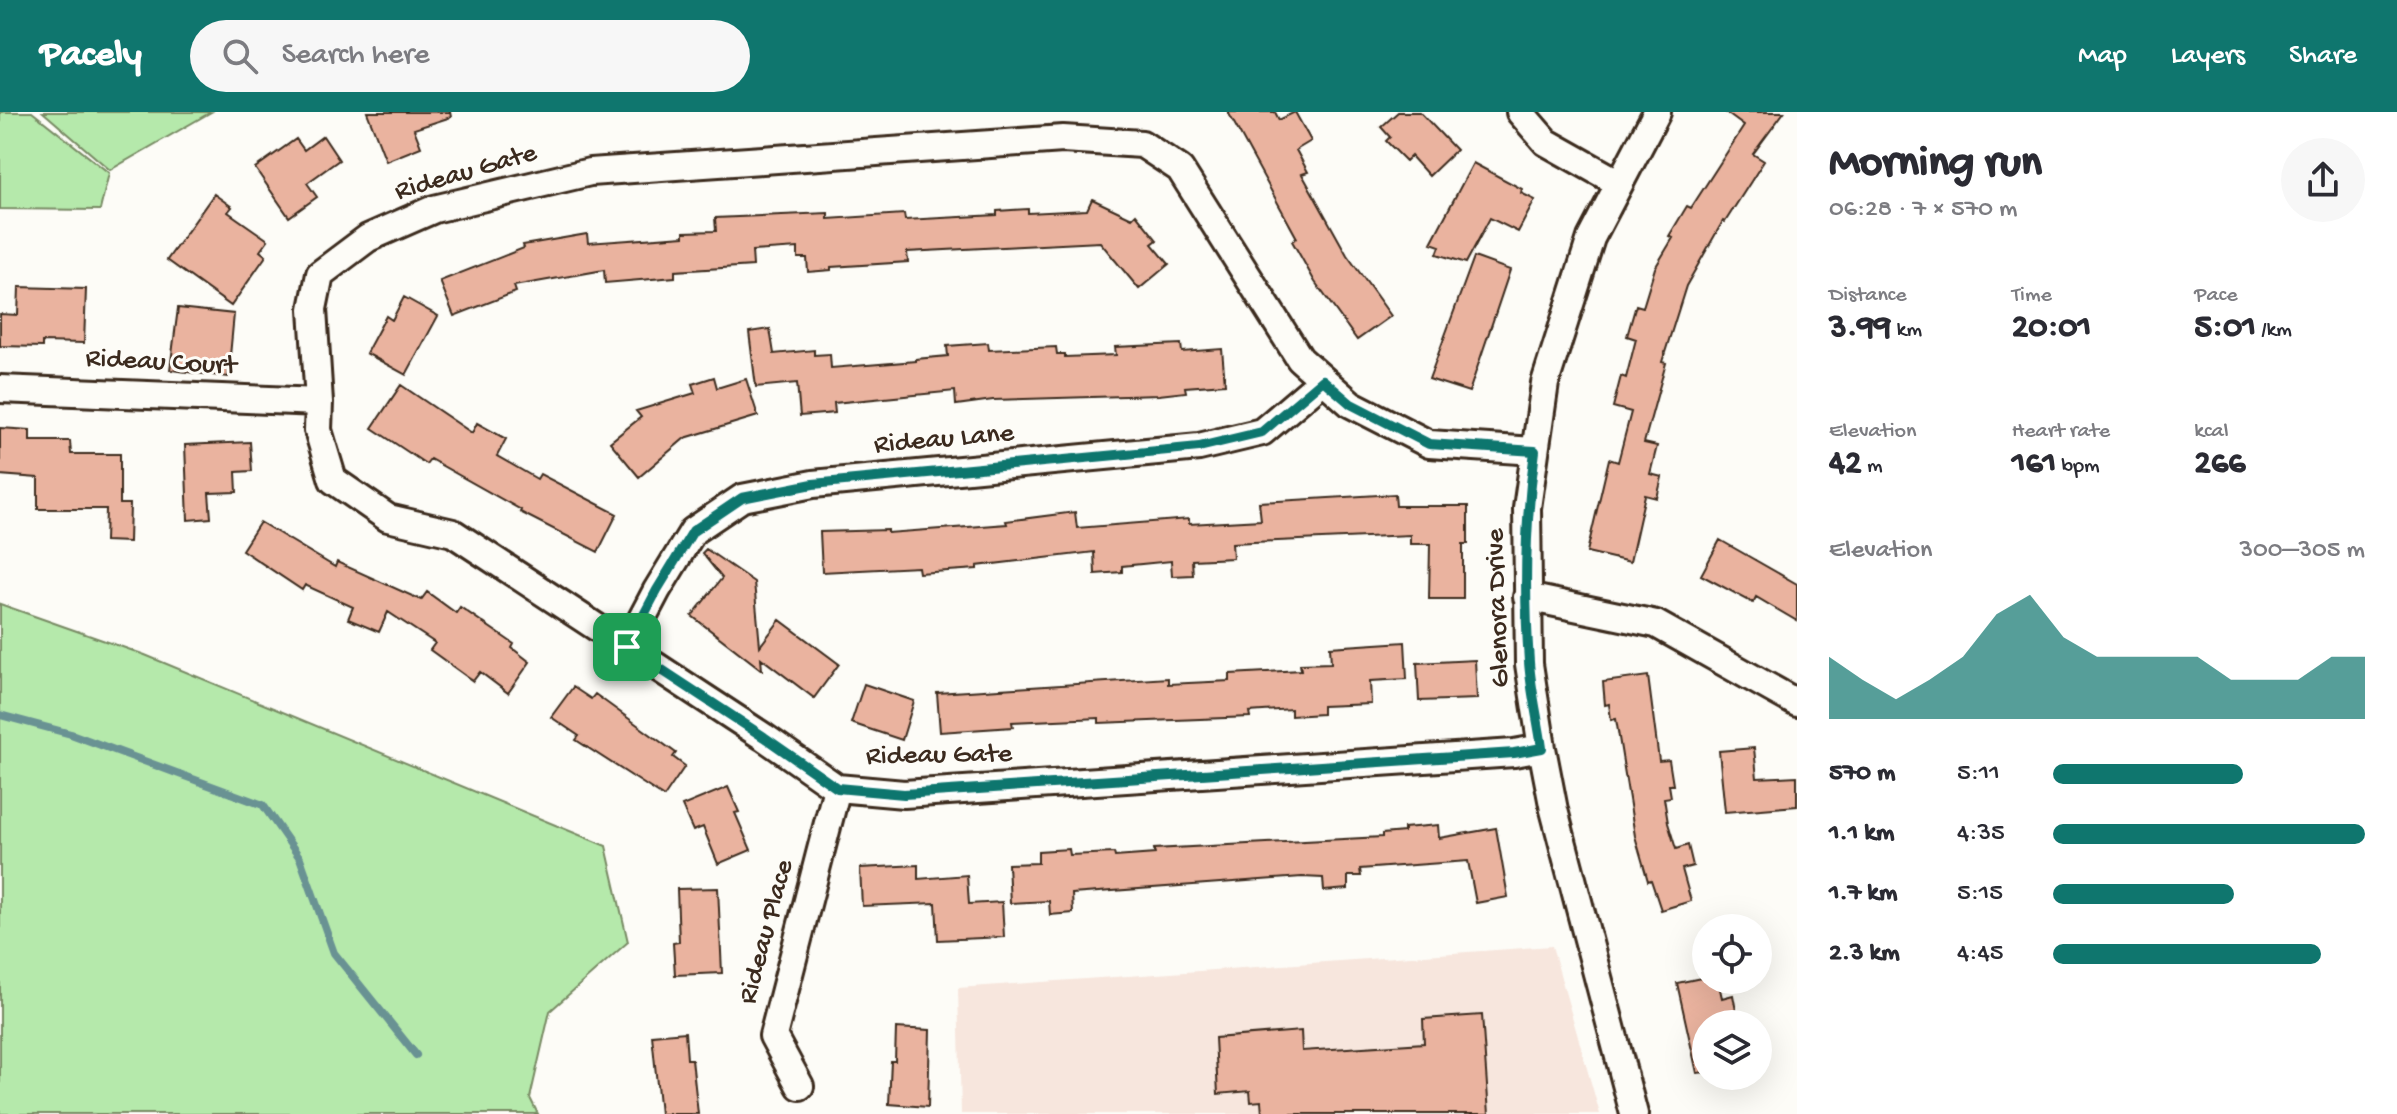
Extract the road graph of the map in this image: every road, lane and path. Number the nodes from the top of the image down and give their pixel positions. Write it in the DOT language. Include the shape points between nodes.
graph roads {
  1 [pos="1520,112"];
  2 [pos="1657,112"];
  3 [pos="1619,183"];
  4 [pos="1323,380"];
  5 [pos="0,389"];
  6 [pos="319,402"];
  7 [pos="1535,451"];
  8 [pos="1527,597"];
  9 [pos="627,647"];
  10 [pos="1797,703"];
  11 [pos="1542,748"];
  12 [pos="837,788"];
  13 [pos="800,1086"];
  14 [pos="1634,1114"];
  1 -- 3 [label="street" via="1546,142"];
  2 -- 3 [label="street, Glenora Drive"];
  3 -- 7 [label="street, Glenora Drive" via="1591,238 1545,383"];
  4 -- 6 [label="street, Rideau Gate" via="1300,359 1180,169 1142,144 1063,139 590,172 434,209 368,238 320,274 313,309"];
  4 -- 7 [label="street, Rideau Gate" via="1351,404 1429,444"];
  4 -- 9 [label="street, Rideau Lane" via="1262,432 1199,447 813,484 742,498 693,531"];
  5 -- 6 [label="street, Rideau Court"];
  6 -- 9 [label="street, Rideau Gate" via="318,430 333,480 388,518 453,533"];
  7 -- 8 [label="street, Glenora Drive" via="1527,508"];
  8 -- 10 [label="street" via="1656,624"];
  8 -- 11 [label="street, Glenora Drive" via="1529,664"];
  9 -- 12 [label="street, Rideau Gate"];
  11 -- 12 [label="street, Rideau Gate" via="904,794"];
  11 -- 14 [label="street, Glenora Drive"];
  12 -- 13 [label="street, Rideau Place" via="773,1036"];
}
